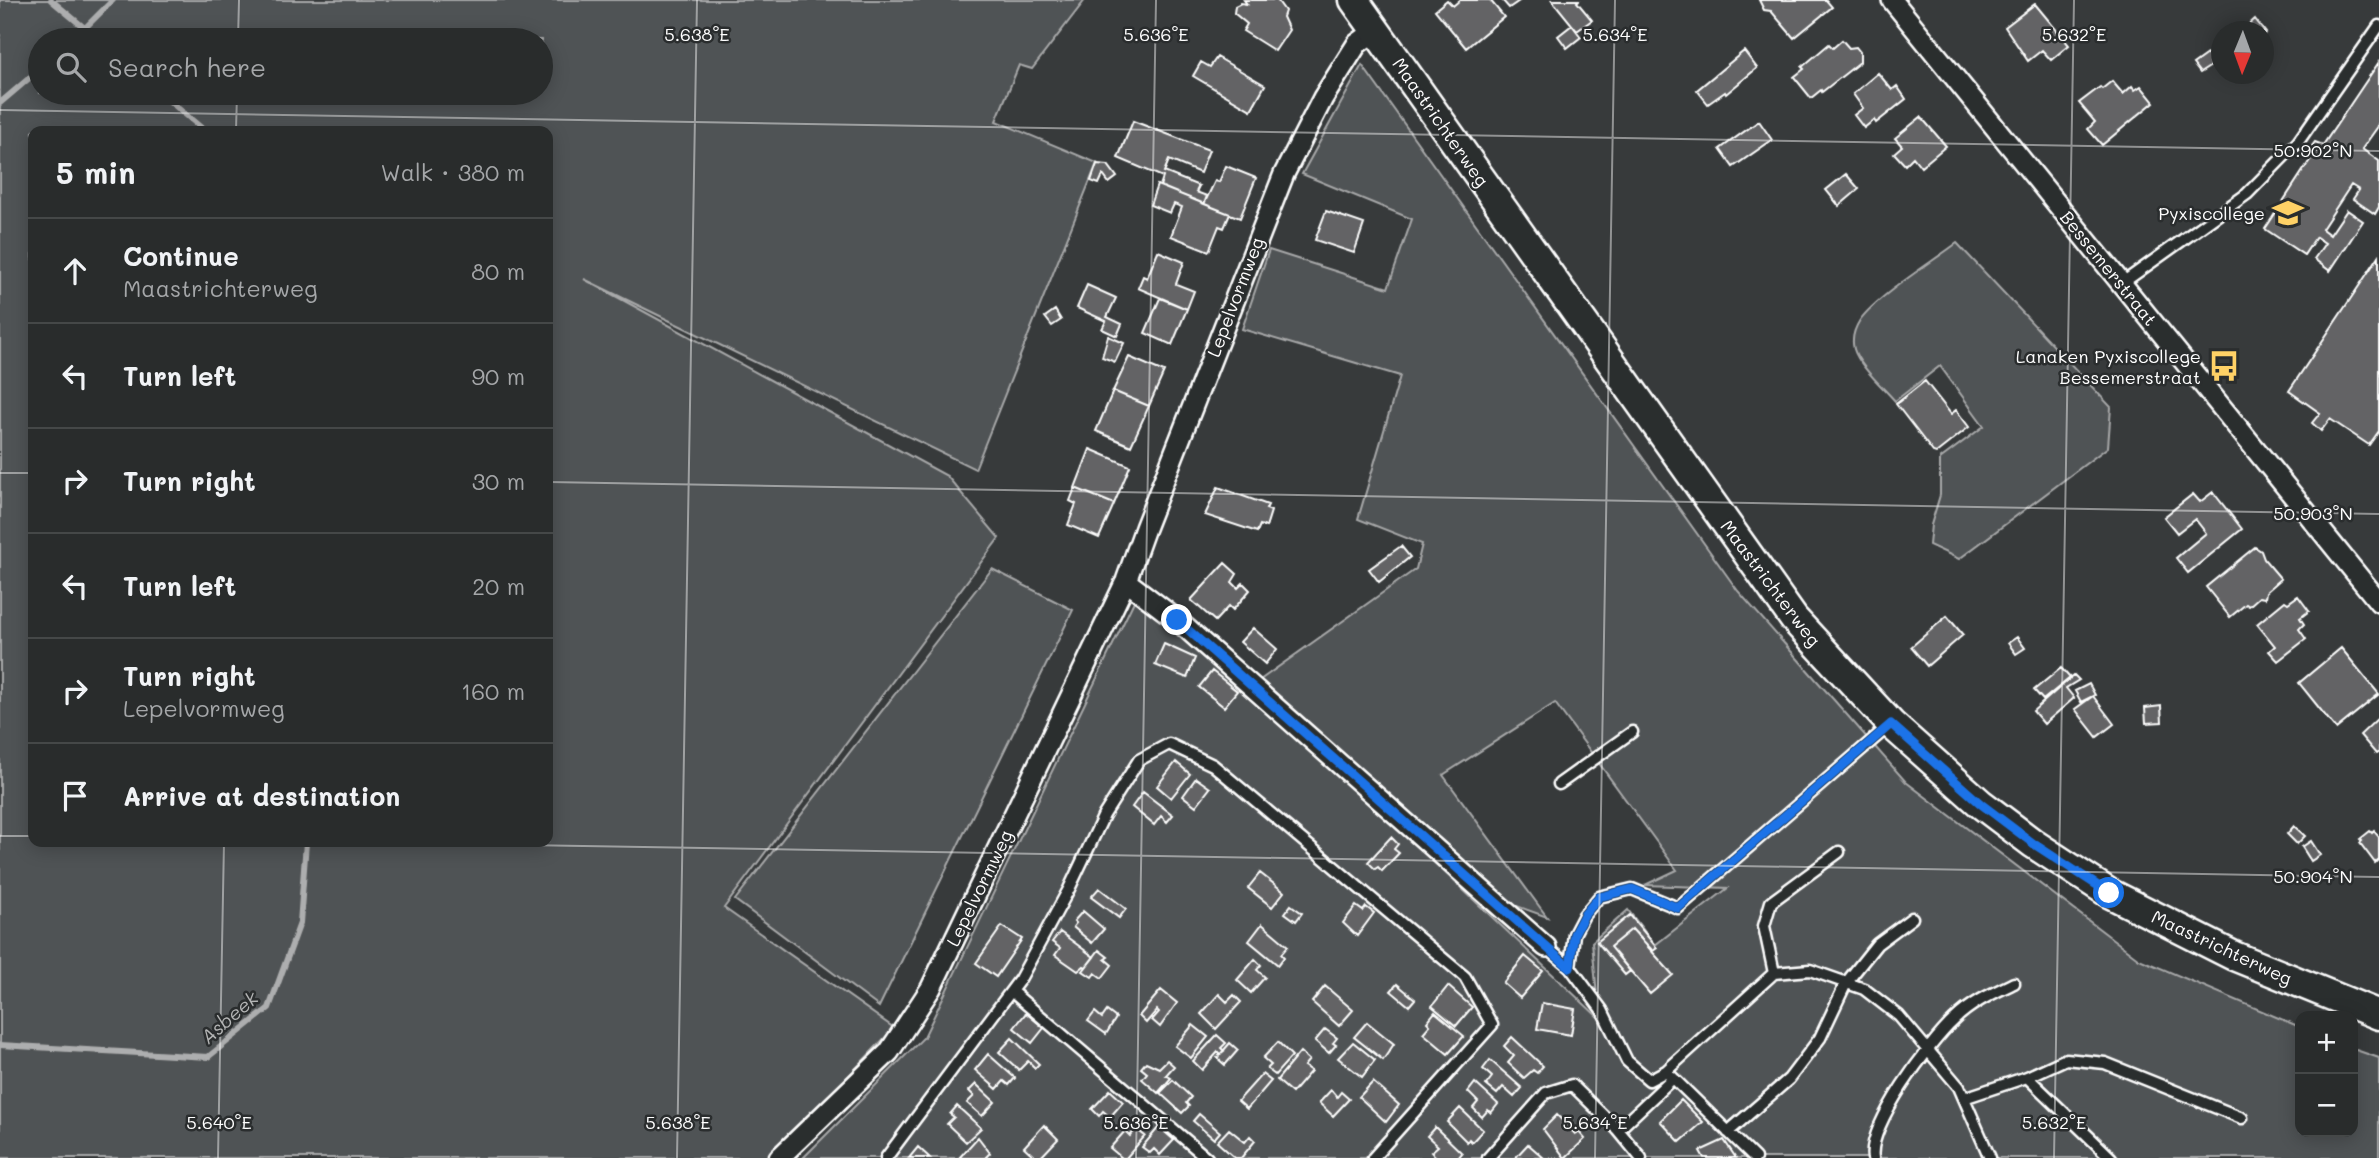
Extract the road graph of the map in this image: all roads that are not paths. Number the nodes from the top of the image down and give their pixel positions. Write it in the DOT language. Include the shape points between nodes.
graph roads {
  1 [pos="1892,0"];
  2 [pos="1367,10"];
  3 [pos="2379,26"];
  4 [pos="2122,284"];
  5 [pos="1126,581"];
  6 [pos="2379,602"];
  7 [pos="1891,724"];
  8 [pos="1632,732"];
  9 [pos="1559,784"];
  10 [pos="1839,852"];
  11 [pos="1912,918"];
  12 [pos="1546,947"];
  13 [pos="1570,968"];
  14 [pos="1774,973"];
  15 [pos="1846,983"];
  16 [pos="2014,983"];
  17 [pos="1012,991"];
  18 [pos="2379,1015"];
  19 [pos="1927,1049"];
  20 [pos="1670,1074"];
  21 [pos="2027,1077"];
  22 [pos="1964,1098"];
  23 [pos="2242,1118"];
  24 [pos="1618,1130"];
  25 [pos="1728,1132"];
  26 [pos="779,1158"];
  27 [pos="886,1158"];
  28 [pos="1207,1158"];
  29 [pos="1373,1158"];
  30 [pos="1488,1158"];
  31 [pos="1641,1158"];
  32 [pos="1755,1158"];
  33 [pos="1873,1158"];
  34 [pos="1990,1158"];
  35 [pos="2111,1158"];
  1 -- 4 [label="street, Bessemerstraat"];
  2 -- 5 [label="street, Lepelvormweg" via="1357,44 1284,174"];
  2 -- 7 [label="main road, Maastrichterweg" via="1794,619"];
  3 -- 4 [label="lane" via="2298,142 2247,194"];
  4 -- 6 [label="street, Bessemerstraat"];
  5 -- 12 [label="street" via="1177,620"];
  5 -- 26 [label="street, Lepelvormweg" via="932,988 889,1052"];
  7 -- 13 [label="lane" via="1678,908 1632,889 1599,897 1574,934"];
  7 -- 18 [label="main road, Maastrichterweg" via="1981,804 2109,893 2234,956"];
  8 -- 9 [label="lane"];
  10 -- 14 [label="lane" via="1771,902 1764,926"];
  11 -- 15 [label="lane" via="1877,944"];
  12 -- 13 [label="lane"];
  13 -- 20 [label="lane" via="1602,1010 1628,1061 1649,1080"];
  14 -- 15 [label="lane" via="1810,970"];
  14 -- 20 [label="lane"];
  15 -- 19 [label="lane" via="1864,989 1899,1016"];
  15 -- 25 [label="lane" via="1820,1038 1789,1079"];
  16 -- 19 [label="lane" via="1955,1018"];
  17 -- 27 [label="lane"];
  17 -- 28 [label="lane"];
  17 -- 29 [label="lane" via="1104,815 1139,760 1169,744 1213,765 1465,976 1492,1025"];
  19 -- 22 [label="lane"];
  19 -- 33 [label="lane" via="1879,1125 1871,1149"];
  20 -- 24 [label="lane"];
  20 -- 25 [label="lane"];
  21 -- 22 [label="lane"];
  21 -- 23 [label="lane" via="2066,1059 2105,1063"];
  21 -- 35 [label="lane"];
  22 -- 34 [label="lane"];
  24 -- 30 [label="lane" via="1572,1086 1546,1093"];
  24 -- 31 [label="lane"];
  25 -- 32 [label="lane"];
}
